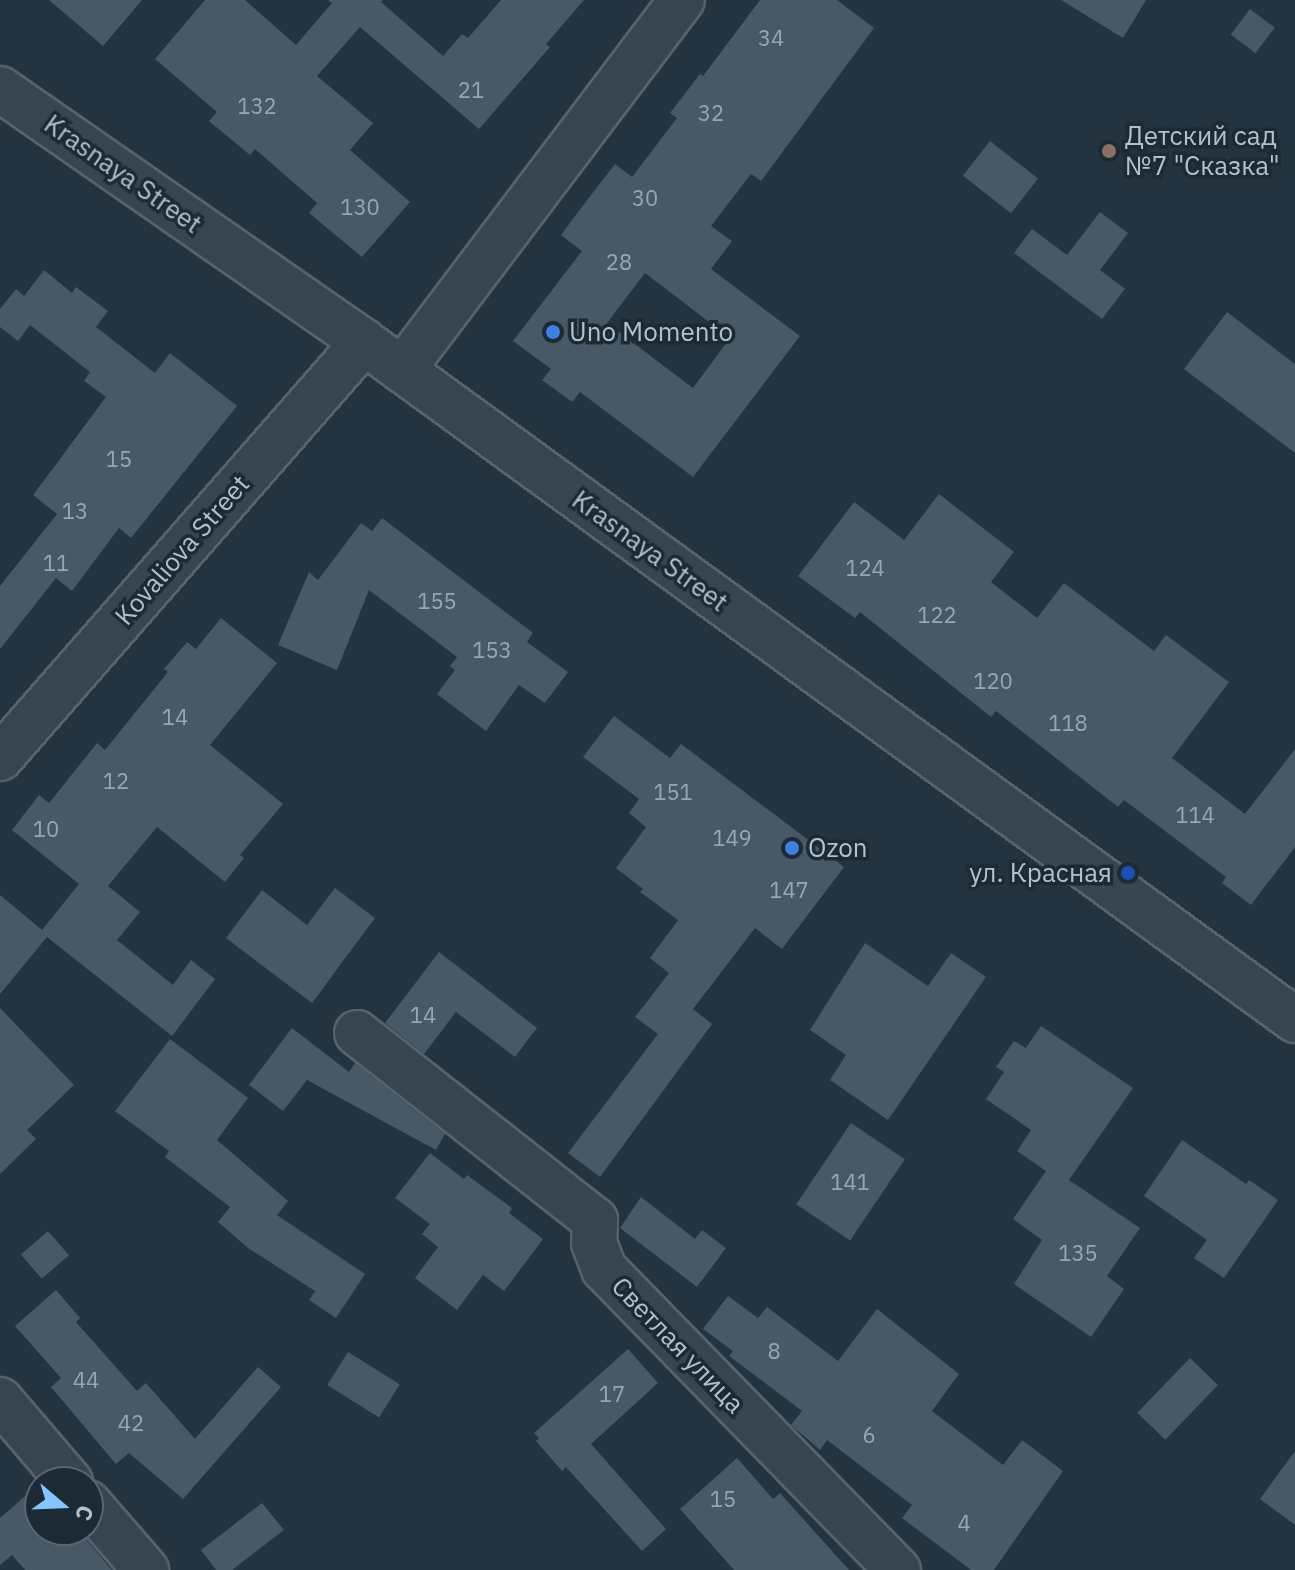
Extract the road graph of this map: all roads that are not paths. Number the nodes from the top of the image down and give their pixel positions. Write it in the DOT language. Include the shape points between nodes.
graph roads {
  1 [pos="682,0"];
  2 [pos="0,89"];
  3 [pos="364,342"];
  4 [pos="402,370"];
  5 [pos="0,758"];
  6 [pos="1295,1020"];
  7 [pos="357,1033"];
  8 [pos="0,1400"];
  9 [pos="56,1466"];
  10 [pos="104,1521"];
  11 [pos="146,1570"];
  12 [pos="898,1570"];
  1 -- 4 [label="street"];
  2 -- 3 [label="street, Krasnaya Street"];
  3 -- 4 [label="street, Krasnaya Street"];
  3 -- 5 [label="street, Kovaliova Street"];
  4 -- 6 [label="street, Krasnaya Street"];
  7 -- 12 [label="street, Светлая улица" via="595,1220 594,1243 604,1269"];
  8 -- 9 [label="street"];
  10 -- 11 [label="street"];
}
